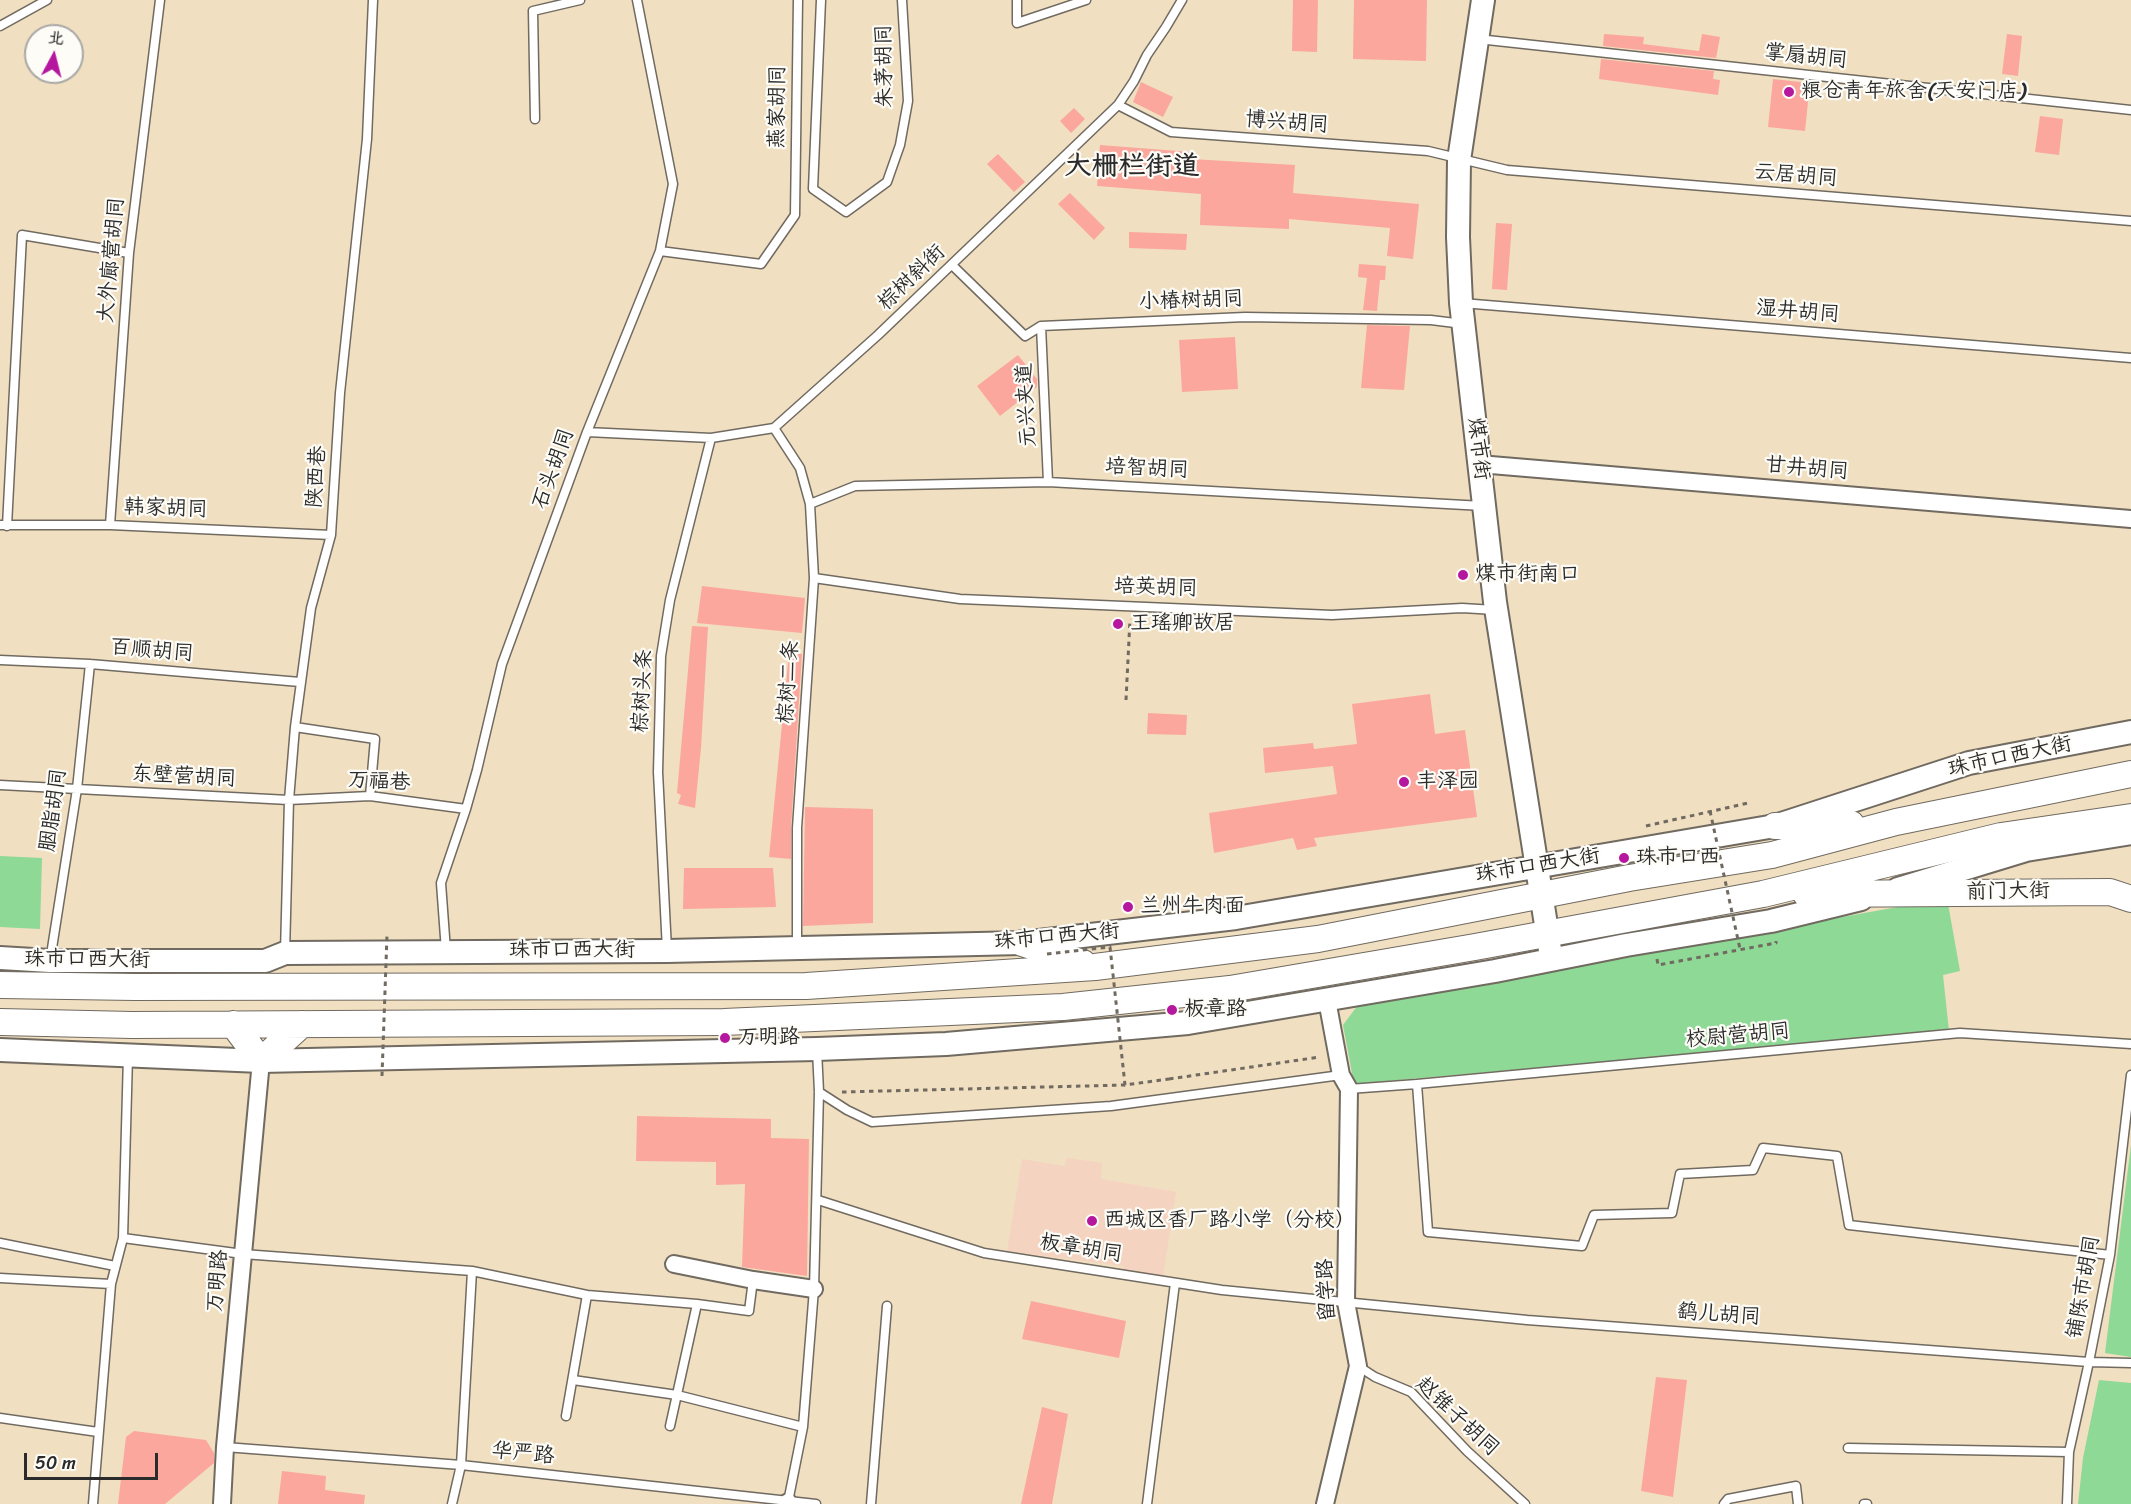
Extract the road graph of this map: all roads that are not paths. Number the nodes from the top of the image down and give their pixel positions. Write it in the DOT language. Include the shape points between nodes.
graph roads {
  1 [pos="47,0"];
  2 [pos="160,0"];
  3 [pos="373,0"];
  4 [pos="580,0"];
  5 [pos="637,0"];
  6 [pos="798,0"];
  7 [pos="821,0"];
  8 [pos="902,0"];
  9 [pos="1017,0"];
  10 [pos="1086,0"];
  11 [pos="1182,0"];
  12 [pos="1483,0"];
  13 [pos="0,26"];
  14 [pos="1477,38"];
  15 [pos="1118,105"];
  16 [pos="2131,110"];
  17 [pos="535,119"];
  18 [pos="1459,160"];
  19 [pos="2131,221"];
  20 [pos="660,251"];
  21 [pos="129,254"];
  22 [pos="952,265"];
  23 [pos="1462,314"];
  24 [pos="1041,326"];
  25 [pos="2131,358"];
  26 [pos="774,428"];
  27 [pos="587,432"];
  28 [pos="711,438"];
  29 [pos="1479,464"];
  30 [pos="1048,482"];
  31 [pos="810,504"];
  32 [pos="1485,506"];
  33 [pos="2131,519"];
  34 [pos="4,525"];
  35 [pos="110,525"];
  36 [pos="331,535"];
  37 [pos="814,578"];
  38 [pos="1498,610"];
  39 [pos="0,660"];
  40 [pos="90,664"];
  41 [pos="300,682"];
  42 [pos="295,727"];
  43 [pos="2131,732"];
  44 [pos="2131,774"];
  45 [pos="0,785"];
  46 [pos="77,789"];
  47 [pos="370,796"];
  48 [pos="289,800"];
  49 [pos="466,809"];
  50 [pos="2131,817"];
  51 [pos="1896,822"];
  52 [pos="1775,826"];
  53 [pos="2131,833"];
  54 [pos="2001,836"];
  55 [pos="1536,866"];
  56 [pos="1763,894"];
  57 [pos="1884,894"];
  58 [pos="1540,896"];
  59 [pos="2131,899"];
  60 [pos="1547,933"];
  61 [pos="1022,943"];
  62 [pos="797,949"];
  63 [pos="667,951"];
  64 [pos="446,952"];
  65 [pos="285,954"];
  66 [pos="0,958"];
  67 [pos="1551,960"];
  68 [pos="50,961"];
  69 [pos="1095,967"];
  70 [pos="0,985"];
  71 [pos="1327,1000"];
  72 [pos="0,1022"];
  73 [pos="233,1024"];
  74 [pos="302,1024"];
  75 [pos="2131,1044"];
  76 [pos="816,1049"];
  77 [pos="0,1050"];
  78 [pos="128,1056"];
  79 [pos="261,1061"];
  80 [pos="2131,1076"];
  81 [pos="1345,1082"];
  82 [pos="1418,1084"];
  83 [pos="819,1092"];
  84 [pos="818,1200"];
  85 [pos="123,1238"];
  86 [pos="0,1243"];
  87 [pos="243,1254"];
  88 [pos="2109,1255"];
  89 [pos="674,1264"];
  90 [pos="115,1266"];
  91 [pos="472,1271"];
  92 [pos="0,1278"];
  93 [pos="753,1280"];
  94 [pos="1175,1283"];
  95 [pos="111,1284"];
  96 [pos="814,1289"];
  97 [pos="586,1295"];
  98 [pos="1346,1302"];
  99 [pos="696,1304"];
  100 [pos="887,1306"];
  101 [pos="2090,1362"];
  102 [pos="2131,1363"];
  103 [pos="1358,1366"];
  104 [pos="573,1380"];
  105 [pos="677,1395"];
  106 [pos="566,1416"];
  107 [pos="0,1418"];
  108 [pos="670,1426"];
  109 [pos="803,1427"];
  110 [pos="98,1432"];
  111 [pos="225,1447"];
  112 [pos="1848,1448"];
  113 [pos="2069,1452"];
  114 [pos="461,1465"];
  115 [pos="787,1503"];
  116 [pos="93,1504"];
  117 [pos="222,1504"];
  118 [pos="452,1504"];
  119 [pos="816,1504"];
  120 [pos="872,1504"];
  121 [pos="1147,1504"];
  122 [pos="1325,1504"];
  123 [pos="1525,1504"];
  124 [pos="1724,1504"];
  125 [pos="1798,1504"];
  126 [pos="2067,1504"];
  1 -- 13 [label="lane"];
  2 -- 21 [label="lane, 大外廊营胡同"];
  3 -- 36 [label="lane, 陕西巷" via="367,139 340,393"];
  4 -- 17 [label="lane" via="532,11"];
  5 -- 20 [label="lane, 石头胡同" via="673,184"];
  6 -- 20 [label="lane, 燕家胡同" via="795,215 761,264"];
  7 -- 8 [label="lane, 朱茅胡同" via="813,189 846,212 887,182 900,145 908,101"];
  9 -- 10 [label="lane" via="1017,23"];
  11 -- 15 [label="lane, 棕树斜街"];
  12 -- 14 [label="street, 煤市街"];
  14 -- 16 [label="lane, 掌扇胡同"];
  14 -- 18 [label="street, 煤市街"];
  15 -- 18 [label="lane, 博兴胡同" via="1171,132 1428,151"];
  15 -- 22 [label="lane, 棕树斜街"];
  18 -- 19 [label="lane, 云居胡同" via="1507,170"];
  18 -- 23 [label="street, 煤市街"];
  20 -- 27 [label="lane, 石头胡同"];
  21 -- 34 [label="lane" via="22,235"];
  21 -- 35 [label="lane, 大外廊营胡同"];
  22 -- 24 [label="lane, 小椿树胡同" via="1025,336"];
  22 -- 26 [label="lane, 棕树斜街"];
  23 -- 24 [label="lane, 小椿树胡同" via="1431,320 1245,317"];
  23 -- 25 [label="lane, 湿井胡同"];
  23 -- 29 [label="street, 煤市街"];
  24 -- 30 [label="lane, 元兴夹道"];
  26 -- 28 [label="lane"];
  26 -- 31 [label="lane, 棕树二条" via="800,468"];
  27 -- 28 [label="lane"];
  27 -- 49 [label="lane, 石头胡同" via="502,664"];
  28 -- 63 [label="lane, 棕树头条" via="670,600 661,656 658,772"];
  29 -- 32 [label="street, 煤市街"];
  29 -- 33 [label="street, 甘井胡同"];
  30 -- 31 [label="lane, 培智胡同" via="855,486"];
  30 -- 32 [label="lane, 培智胡同"];
  31 -- 37 [label="lane, 棕树二条"];
  32 -- 38 [label="street, 煤市街"];
  34 -- 35 [label="lane, 韩家胡同"];
  35 -- 36 [label="lane, 韩家胡同"];
  36 -- 41 [label="lane, 陕西巷" via="311,608"];
  37 -- 38 [label="lane, 培英胡同" via="960,599 1332,615 1462,608"];
  37 -- 62 [label="lane, 棕树二条" via="797,828"];
  38 -- 55 [label="street, 煤市街"];
  39 -- 40 [label="lane, 百顺胡同"];
  40 -- 41 [label="lane, 百顺胡同"];
  40 -- 46 [label="lane, 胭脂胡同"];
  41 -- 42 [label="lane, 陕西巷"];
  42 -- 47 [label="lane" via="375,739"];
  42 -- 48 [label="lane, 陕西巷"];
  43 -- 52 [label="street, 珠市口西大街" via="1969,763"];
  44 -- 51 [label="main road, 珠市口西大街"];
  45 -- 46 [label="lane, 东壁营胡同"];
  46 -- 48 [label="lane, 东壁营胡同"];
  46 -- 68 [label="lane, 胭脂胡同"];
  47 -- 48 [label="lane, 万福巷"];
  47 -- 49 [label="lane, 万福巷"];
  48 -- 65 [label="lane, 陕西巷"];
  49 -- 64 [label="lane, 石头胡同" via="441,883"];
  50 -- 54 [label="main road"];
  51 -- 52 [label="main road"];
  51 -- 58 [label="main road, 珠市口西大街" via="1772,855"];
  52 -- 55 [label="street, 珠市口西大街"];
  53 -- 57 [label="street" via="2026,850"];
  54 -- 56 [label="main road"];
  54 -- 57 [label="main road"];
  55 -- 58 [label="street, 煤市街"];
  55 -- 61 [label="street, 珠市口西大街" via="1236,918"];
  56 -- 57 [label="main road, 前门大街"];
  56 -- 60 [label="main road"];
  57 -- 59 [label="main road, 前门大街" via="2110,892"];
  57 -- 67 [label="street" via="1771,921"];
  58 -- 60 [label="street, 煤市街"];
  58 -- 69 [label="main road, 珠市口西大街" via="1318,939"];
  60 -- 67 [label="street, 煤市街"];
  60 -- 74 [label="main road" via="1230,989 1063,1007 724,1022"];
  61 -- 62 [label="street, 珠市口西大街"];
  61 -- 69 [label="main road"];
  62 -- 63 [label="street, 珠市口西大街"];
  63 -- 64 [label="street, 珠市口西大街"];
  64 -- 65 [label="street, 珠市口西大街"];
  65 -- 68 [label="street, 珠市口西大街" via="264,961"];
  66 -- 68 [label="street, 珠市口西大街"];
  67 -- 71 [label="street"];
  69 -- 70 [label="main road, 珠市口西大街" via="806,987"];
  71 -- 76 [label="street" via="1188,1023 946,1044"];
  71 -- 81 [label="street, 留学路"];
  72 -- 73 [label="main road"];
  73 -- 74 [label="main road"];
  73 -- 79 [label="main road"];
  74 -- 79 [label="main road"];
  75 -- 82 [label="lane, 校尉营胡同" via="1960,1033"];
  76 -- 79 [label="street"];
  76 -- 83 [label="lane"];
  77 -- 78 [label="street"];
  78 -- 79 [label="street"];
  78 -- 85 [label="lane"];
  79 -- 87 [label="street, 万明路"];
  80 -- 88 [label="lane, 铺陈市胡同"];
  81 -- 82 [label="lane, 校尉营胡同"];
  81 -- 83 [label="lane, 校尉营胡同" via="1111,1106 872,1122"];
  81 -- 98 [label="street, 留学路"];
  82 -- 88 [label="lane" via="1428,1232 1582,1246 1594,1215 1672,1213 1680,1174 1753,1170 1763,1148 1837,1156 1849,1225"];
  83 -- 84 [label="lane"];
  84 -- 94 [label="lane, 板章胡同" via="984,1253"];
  84 -- 96 [label="lane"];
  85 -- 87 [label="lane"];
  85 -- 90 [label="lane"];
  86 -- 90 [label="lane"];
  87 -- 91 [label="lane"];
  87 -- 111 [label="street, 万明路"];
  88 -- 101 [label="lane, 铺陈市胡同"];
  89 -- 93 [label="street"];
  90 -- 95 [label="lane"];
  91 -- 97 [label="lane"];
  91 -- 114 [label="lane"];
  92 -- 95 [label="lane"];
  93 -- 96 [label="street"];
  93 -- 99 [label="lane" via="749,1311"];
  94 -- 98 [label="lane, 板章胡同"];
  94 -- 121 [label="lane"];
  95 -- 110 [label="lane"];
  96 -- 109 [label="lane"];
  97 -- 99 [label="lane"];
  97 -- 104 [label="lane"];
  98 -- 101 [label="lane, 鹞儿胡同" via="1527,1320"];
  98 -- 103 [label="street, 留学路"];
  99 -- 105 [label="lane"];
  100 -- 120 [label="lane"];
  101 -- 102 [label="lane, 鹞儿胡同"];
  101 -- 113 [label="lane, 铺陈市胡同"];
  103 -- 122 [label="street, 留学路"];
  103 -- 123 [label="lane, 赵锥子胡同" via="1411,1392"];
  104 -- 105 [label="lane"];
  104 -- 106 [label="lane"];
  105 -- 108 [label="lane"];
  105 -- 109 [label="lane"];
  107 -- 110 [label="lane"];
  109 -- 115 [label="lane"];
  110 -- 116 [label="lane"];
  111 -- 114 [label="lane, 华严路"];
  111 -- 117 [label="street, 万明路"];
  112 -- 113 [label="lane"];
  113 -- 126 [label="lane, 铺陈市胡同"];
  114 -- 115 [label="lane, 华严路"];
  114 -- 118 [label="lane"];
  115 -- 119 [label="lane, 华严路"];
  124 -- 125 [label="lane" via="1728,1499 1796,1486"];
}
